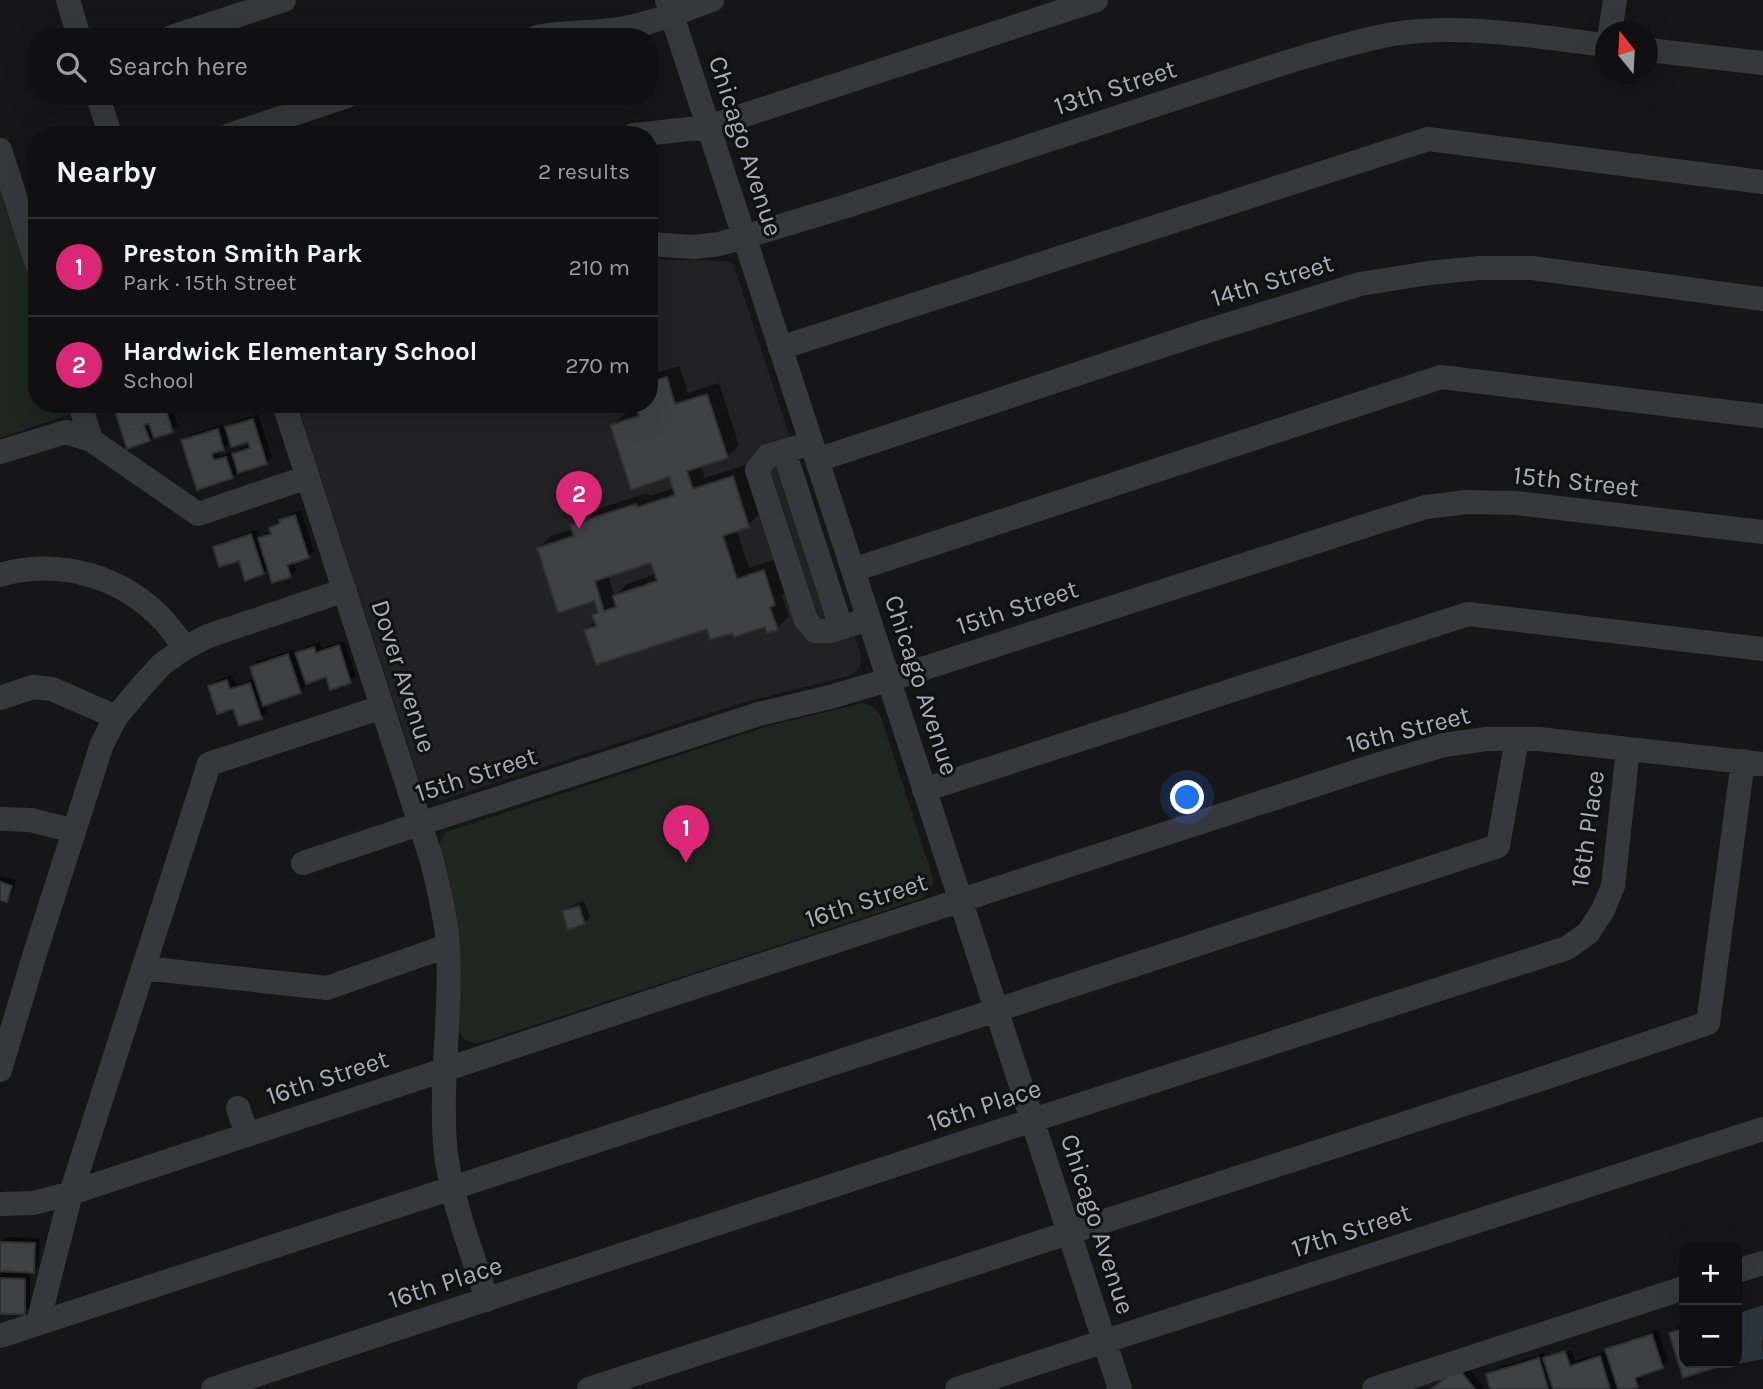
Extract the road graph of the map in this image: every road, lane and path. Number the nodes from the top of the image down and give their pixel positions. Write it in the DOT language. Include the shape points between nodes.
graph roads {
  1 [pos="68,0"];
  2 [pos="284,0"];
  3 [pos="712,0"];
  4 [pos="1096,0"];
  5 [pos="1615,0"];
  6 [pos="669,7"];
  7 [pos="1612,21"];
  8 [pos="76,28"];
  9 [pos="199,28"];
  10 [pos="624,28"];
  11 [pos="1595,44"];
  12 [pos="1658,51"];
  13 [pos="1763,63"];
  14 [pos="101,105"];
  15 [pos="320,105"];
  16 [pos="107,126"];
  17 [pos="257,126"];
  18 [pos="708,127"];
  19 [pos="658,132"];
  20 [pos="0,150"];
  21 [pos="1763,182"];
  22 [pos="28,236"];
  23 [pos="744,237"];
  24 [pos="658,245"];
  25 [pos="1763,299"];
  26 [pos="780,348"];
  27 [pos="83,413"];
  28 [pos="287,413"];
  29 [pos="1763,416"];
  30 [pos="91,440"];
  31 [pos="814,451"];
  32 [pos="0,452"];
  33 [pos="308,477"];
  34 [pos="1763,532"];
  35 [pos="852,570"];
  36 [pos="0,575"];
  37 [pos="345,590"];
  38 [pos="869,619"];
  39 [pos="185,648"];
  40 [pos="1763,649"];
  41 [pos="888,680"];
  42 [pos="0,698"];
  43 [pos="382,707"];
  44 [pos="116,717"];
  45 [pos="1517,739"];
  46 [pos="1628,749"];
  47 [pos="1753,763"];
  48 [pos="925,790"];
  49 [pos="0,819"];
  50 [pos="419,824"];
  51 [pos="74,831"];
  52 [pos="303,863"];
  53 [pos="961,901"];
  54 [pos="447,946"];
  55 [pos="143,968"];
  56 [pos="997,1012"];
  57 [pos="0,1070"];
  58 [pos="445,1070"];
  59 [pos="238,1108"];
  60 [pos="1033,1120"];
  61 [pos="1763,1129"];
  62 [pos="247,1135"];
  63 [pos="452,1187"];
  64 [pos="71,1193"];
  65 [pos="0,1204"];
  66 [pos="1069,1233"];
  67 [pos="1763,1263"];
  68 [pos="1742,1269"];
  69 [pos="1679,1291"];
  70 [pos="487,1300"];
  71 [pos="38,1323"];
  72 [pos="0,1336"];
  73 [pos="1104,1341"];
  74 [pos="213,1389"];
  75 [pos="589,1389"];
  76 [pos="957,1389"];
  77 [pos="1120,1389"];
  78 [pos="1374,1389"];
  1 -- 8 [label="street"];
  2 -- 9 [label="street"];
  3 -- 6 [label="street"];
  4 -- 18 [label="street"];
  5 -- 7 [label="street"];
  6 -- 10 [label="street" via="637,26"];
  6 -- 18 [label="street, Chicago Avenue"];
  11 -- 23 [label="street, 13th Street" via="1441,30 1343,45"];
  12 -- 13 [label="street"];
  14 -- 16 [label="street"];
  15 -- 17 [label="street"];
  18 -- 19 [label="street"];
  18 -- 23 [label="street, Chicago Avenue"];
  20 -- 22 [label="street"];
  21 -- 26 [label="street" via="1428,139"];
  23 -- 24 [label="street, 13th Street" via="694,247"];
  23 -- 26 [label="street, Chicago Avenue"];
  25 -- 31 [label="street, 14th Street" via="1532,268 1479,268 1360,284"];
  26 -- 31 [label="street, Chicago Avenue"];
  27 -- 30 [label="street"];
  28 -- 33 [label="street, Dover Avenue"];
  29 -- 35 [label="street" via="1441,377"];
  30 -- 32 [label="street" via="66,432"];
  30 -- 33 [label="street" via="198,514"];
  31 -- 35 [label="street, Chicago Avenue"];
  31 -- 38 [label="street, 14th Street" via="768,456 757,470 806,620 815,631 830,631"];
  33 -- 37 [label="street, Dover Avenue"];
  34 -- 41 [label="street, 15th Street" via="1516,503 1467,502 1426,508"];
  35 -- 38 [label="street, Chicago Avenue"];
  36 -- 39 [label="street" via="38,568 71,570 117,584 166,622"];
  37 -- 39 [label="street"];
  37 -- 43 [label="street, Dover Avenue"];
  38 -- 41 [label="street, Chicago Avenue"];
  39 -- 44 [label="street" via="162,664"];
  40 -- 48 [label="street" via="1468,614"];
  41 -- 48 [label="street, Chicago Avenue"];
  41 -- 50 [label="street, 15th Street" via="759,714"];
  42 -- 44 [label="street" via="33,687 52,689"];
  43 -- 50 [label="street, Dover Avenue"];
  43 -- 55 [label="street" via="209,764"];
  44 -- 51 [label="street" via="102,744"];
  45 -- 46 [label="street, 16th Street"];
  45 -- 53 [label="street, 16th Street" via="1444,745"];
  45 -- 56 [label="street" via="1498,846"];
  46 -- 47 [label="street, 16th Street"];
  46 -- 60 [label="street, 16th Place" via="1613,886 1588,933 1567,948"];
  47 -- 66 [label="street" via="1707,1023"];
  48 -- 53 [label="street, Chicago Avenue"];
  49 -- 51 [label="street" via="31,820"];
  50 -- 52 [label="street, 15th Street"];
  50 -- 54 [label="street, Dover Avenue" via="441,898"];
  51 -- 57 [label="street"];
  53 -- 56 [label="street, Chicago Avenue"];
  53 -- 58 [label="street, 16th Street"];
  54 -- 55 [label="street" via="327,988"];
  54 -- 58 [label="street, Dover Avenue"];
  55 -- 64 [label="street"];
  56 -- 60 [label="street, Chicago Avenue"];
  56 -- 63 [label="street"];
  58 -- 62 [label="street, 16th Street"];
  58 -- 63 [label="street, Dover Avenue" via="445,1144"];
  59 -- 62 [label="street"];
  60 -- 66 [label="street, Chicago Avenue"];
  60 -- 70 [label="street, 16th Place"];
  61 -- 73 [label="street, 17th Street"];
  62 -- 64 [label="street, 16th Street"];
  63 -- 70 [label="street, Dover Avenue"];
  63 -- 71 [label="street"];
  64 -- 65 [label="street, 16th Street" via="34,1203"];
  64 -- 71 [label="street"];
  66 -- 73 [label="street, Chicago Avenue"];
  66 -- 75 [label="street"];
  67 -- 68 [label="street"];
  69 -- 78 [label="street"];
  70 -- 74 [label="street, 16th Place"];
  71 -- 72 [label="street"];
  73 -- 76 [label="street, 17th Street"];
  73 -- 77 [label="street, Chicago Avenue"];
}
